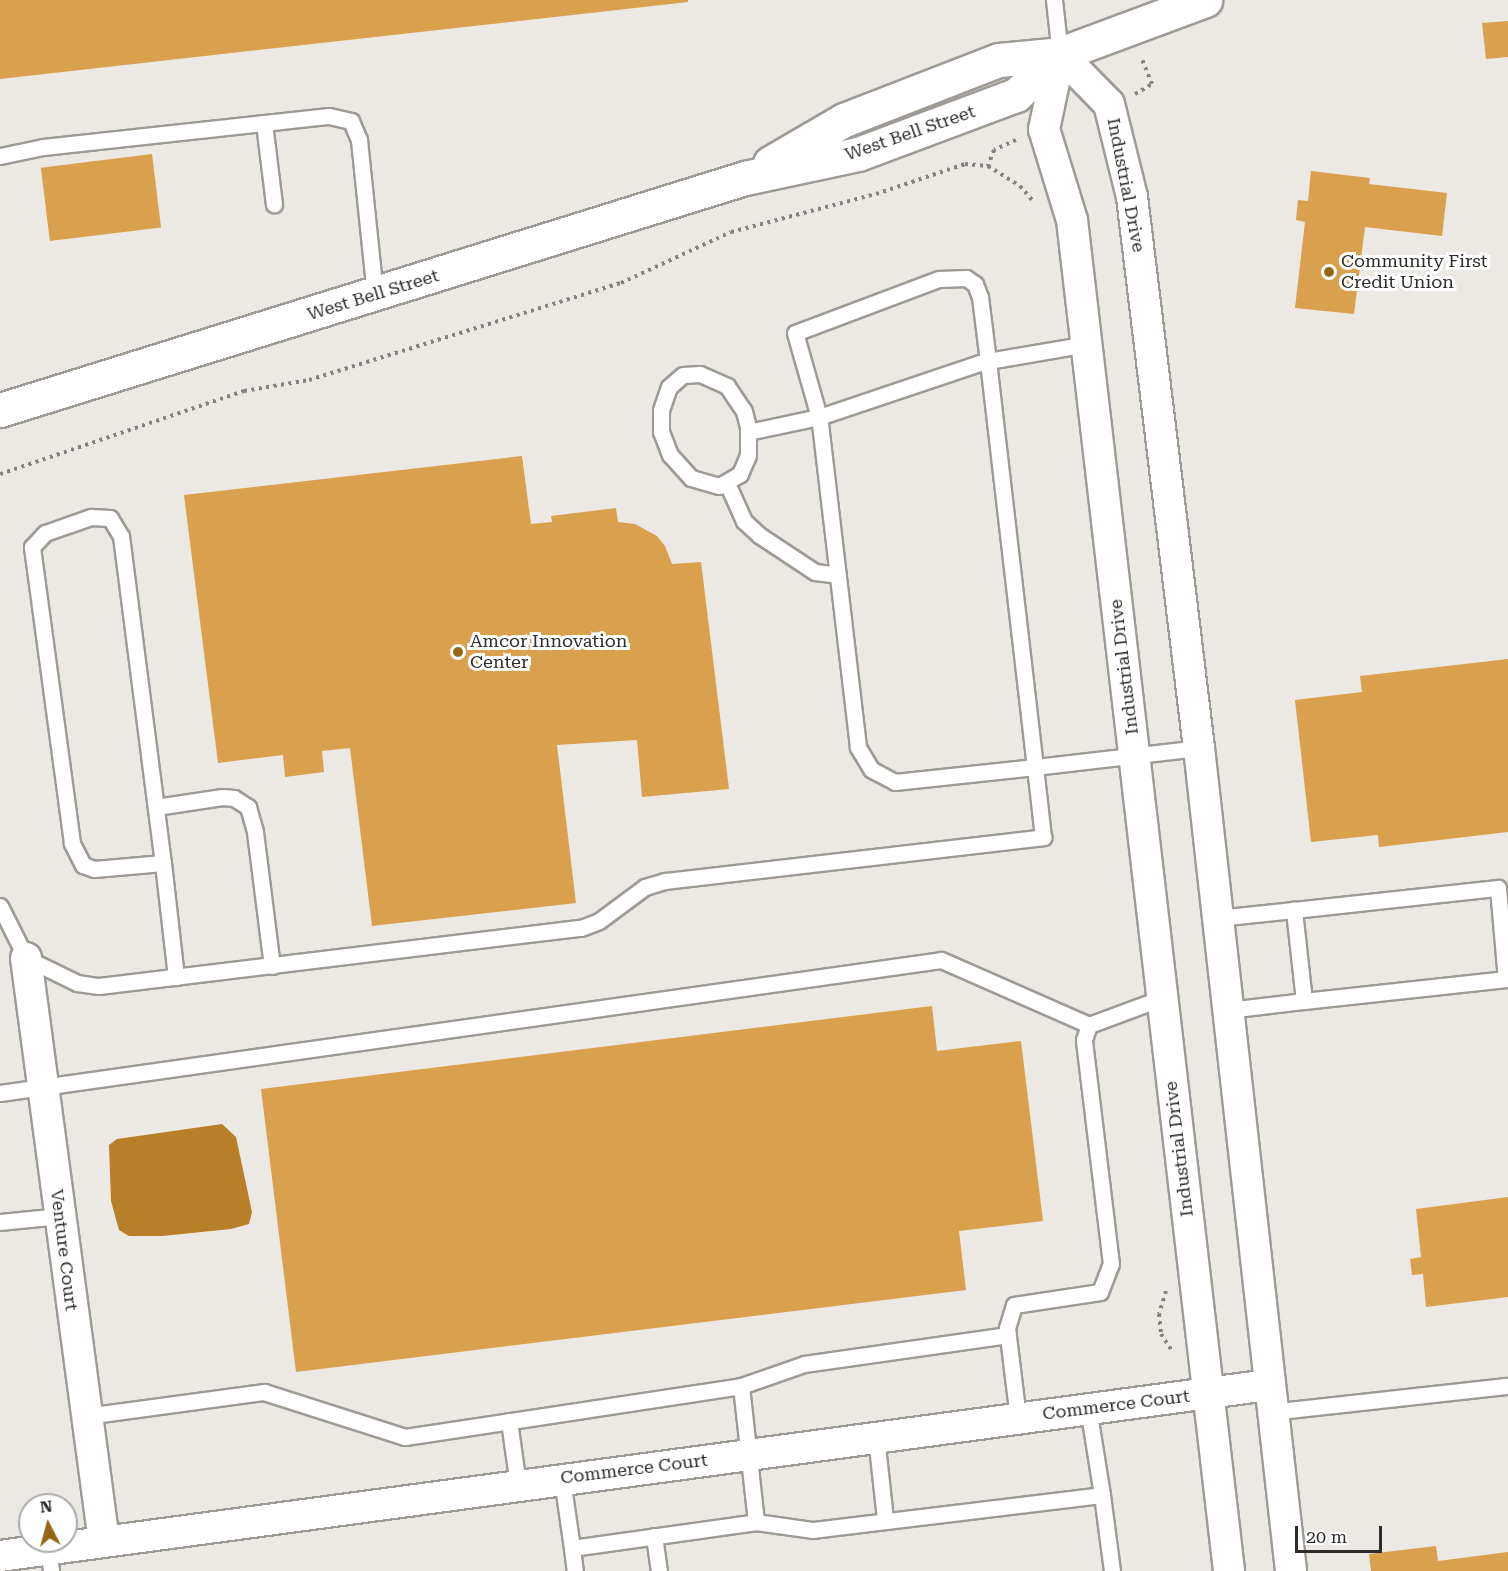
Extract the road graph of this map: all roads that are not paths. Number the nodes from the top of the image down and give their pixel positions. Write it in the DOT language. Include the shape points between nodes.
graph roads {
  1 [pos="1054,0"];
  2 [pos="1205,0"];
  3 [pos="1060,54"];
  4 [pos="264,123"];
  5 [pos="0,156"];
  6 [pos="274,204"];
  7 [pos="375,294"];
  8 [pos="1087,344"];
  9 [pos="988,361"];
  10 [pos="0,411"];
  11 [pos="819,417"];
  12 [pos="748,432"];
  13 [pos="727,483"];
  14 [pos="838,575"];
  15 [pos="1199,748"];
  16 [pos="1135,755"];
  17 [pos="1035,767"];
  18 [pos="156,807"];
  19 [pos="163,863"];
  20 [pos="0,906"];
  21 [pos="1294,910"];
  22 [pos="1217,918"];
  23 [pos="26,958"];
  24 [pos="272,966"];
  25 [pos="176,977"];
  26 [pos="1162,998"];
  27 [pos="1304,1001"];
  28 [pos="1228,1010"];
  29 [pos="1089,1025"];
  30 [pos="44,1089"];
  31 [pos="0,1093"];
  32 [pos="60,1216"];
  33 [pos="0,1222"];
  34 [pos="1008,1335"];
  35 [pos="741,1386"];
  36 [pos="1508,1386"];
  37 [pos="1207,1394"];
  38 [pos="1270,1398"];
  39 [pos="1088,1408"];
  40 [pos="86,1416"];
  41 [pos="1018,1418"];
  42 [pos="509,1421"];
  43 [pos="876,1437"];
  44 [pos="749,1454"];
  45 [pos="562,1479"];
  46 [pos="518,1485"];
  47 [pos="1102,1495"];
  48 [pos="885,1520"];
  49 [pos="756,1522"];
  50 [pos="654,1536"];
  51 [pos="104,1542"];
  52 [pos="572,1548"];
  53 [pos="0,1556"];
  54 [pos="49,1560"];
  55 [pos="575,1571"];
  56 [pos="659,1571"];
  57 [pos="1112,1571"];
  58 [pos="1229,1571"];
  59 [pos="1291,1571"];
  1 -- 3 [label="lane"];
  2 -- 3 [label="main road, West Bell Street"];
  3 -- 7 [label="main road, West Bell Street" via="1016,95 858,154 745,178"];
  3 -- 8 [label="street, Industrial Drive" via="1044,129 1072,220"];
  3 -- 15 [label="street, Industrial Drive" via="1109,104 1122,148 1142,273"];
  4 -- 5 [label="lane" via="43,147"];
  4 -- 6 [label="lane"];
  4 -- 7 [label="lane" via="329,116 351,121 359,141"];
  7 -- 10 [label="main road, West Bell Street"];
  8 -- 9 [label="lane"];
  8 -- 16 [label="street, Industrial Drive"];
  9 -- 11 [label="lane"];
  9 -- 11 [label="lane" via="975,284 966,278 939,279 795,333"];
  9 -- 17 [label="lane"];
  11 -- 12 [label="lane"];
  11 -- 14 [label="lane"];
  12 -- 13 [label="lane" via="744,465 740,474"];
  12 -- 13 [label="lane" via="736,396 709,376 683,375 669,387 661,426 670,456 702,484"];
  13 -- 14 [label="lane" via="744,521 759,536 815,572"];
  14 -- 17 [label="lane" via="858,747 870,769 895,782"];
  15 -- 16 [label="lane"];
  15 -- 22 [label="street, Industrial Drive"];
  16 -- 17 [label="lane"];
  16 -- 26 [label="street, Industrial Drive"];
  17 -- 24 [label="lane" via="1043,837 665,881 645,887 599,921 581,928"];
  18 -- 19 [label="lane"];
  18 -- 19 [label="lane" via="122,536 110,518 91,517 45,533 32,547 72,843 83,865 94,869"];
  18 -- 24 [label="lane" via="222,797 234,798 248,807 255,832"];
  19 -- 25 [label="lane"];
  20 -- 23 [label="lane"];
  21 -- 22 [label="lane"];
  21 -- 27 [label="lane"];
  21 -- 27 [label="lane" via="1498,888 1506,980"];
  22 -- 28 [label="street, Industrial Drive"];
  23 -- 25 [label="lane" via="88,985"];
  23 -- 30 [label="street, Venture Court"];
  24 -- 25 [label="lane"];
  26 -- 29 [label="lane"];
  26 -- 37 [label="street, Industrial Drive"];
  27 -- 28 [label="lane"];
  28 -- 38 [label="street, Industrial Drive"];
  29 -- 30 [label="lane" via="941,960 132,1071"];
  29 -- 34 [label="lane" via="1084,1040 1111,1264 1100,1292 1014,1305"];
  30 -- 31 [label="lane"];
  30 -- 32 [label="street, Venture Court"];
  32 -- 33 [label="lane"];
  32 -- 40 [label="street, Venture Court"];
  34 -- 35 [label="lane" via="804,1364"];
  34 -- 41 [label="lane"];
  35 -- 42 [label="lane"];
  35 -- 44 [label="lane"];
  36 -- 38 [label="lane"];
  37 -- 38 [label="street, Commerce Court"];
  37 -- 39 [label="street, Commerce Court"];
  37 -- 58 [label="street, Industrial Drive"];
  38 -- 59 [label="street, Industrial Drive"];
  39 -- 41 [label="street, Commerce Court"];
  39 -- 47 [label="lane"];
  40 -- 42 [label="lane" via="264,1392 405,1437"];
  40 -- 51 [label="street, Venture Court"];
  41 -- 43 [label="street, Commerce Court"];
  42 -- 46 [label="lane"];
  43 -- 44 [label="street, Commerce Court"];
  43 -- 48 [label="lane"];
  44 -- 45 [label="street, Commerce Court"];
  44 -- 49 [label="lane"];
  45 -- 46 [label="street, Commerce Court"];
  45 -- 52 [label="lane"];
  46 -- 51 [label="street, Commerce Court"];
  47 -- 48 [label="lane"];
  47 -- 57 [label="lane"];
  48 -- 49 [label="lane" via="813,1530"];
  49 -- 50 [label="lane"];
  50 -- 52 [label="lane"];
  50 -- 56 [label="lane"];
  51 -- 54 [label="street, Commerce Court"];
  52 -- 55 [label="lane"];
  53 -- 54 [label="street, Commerce Court"];
}
